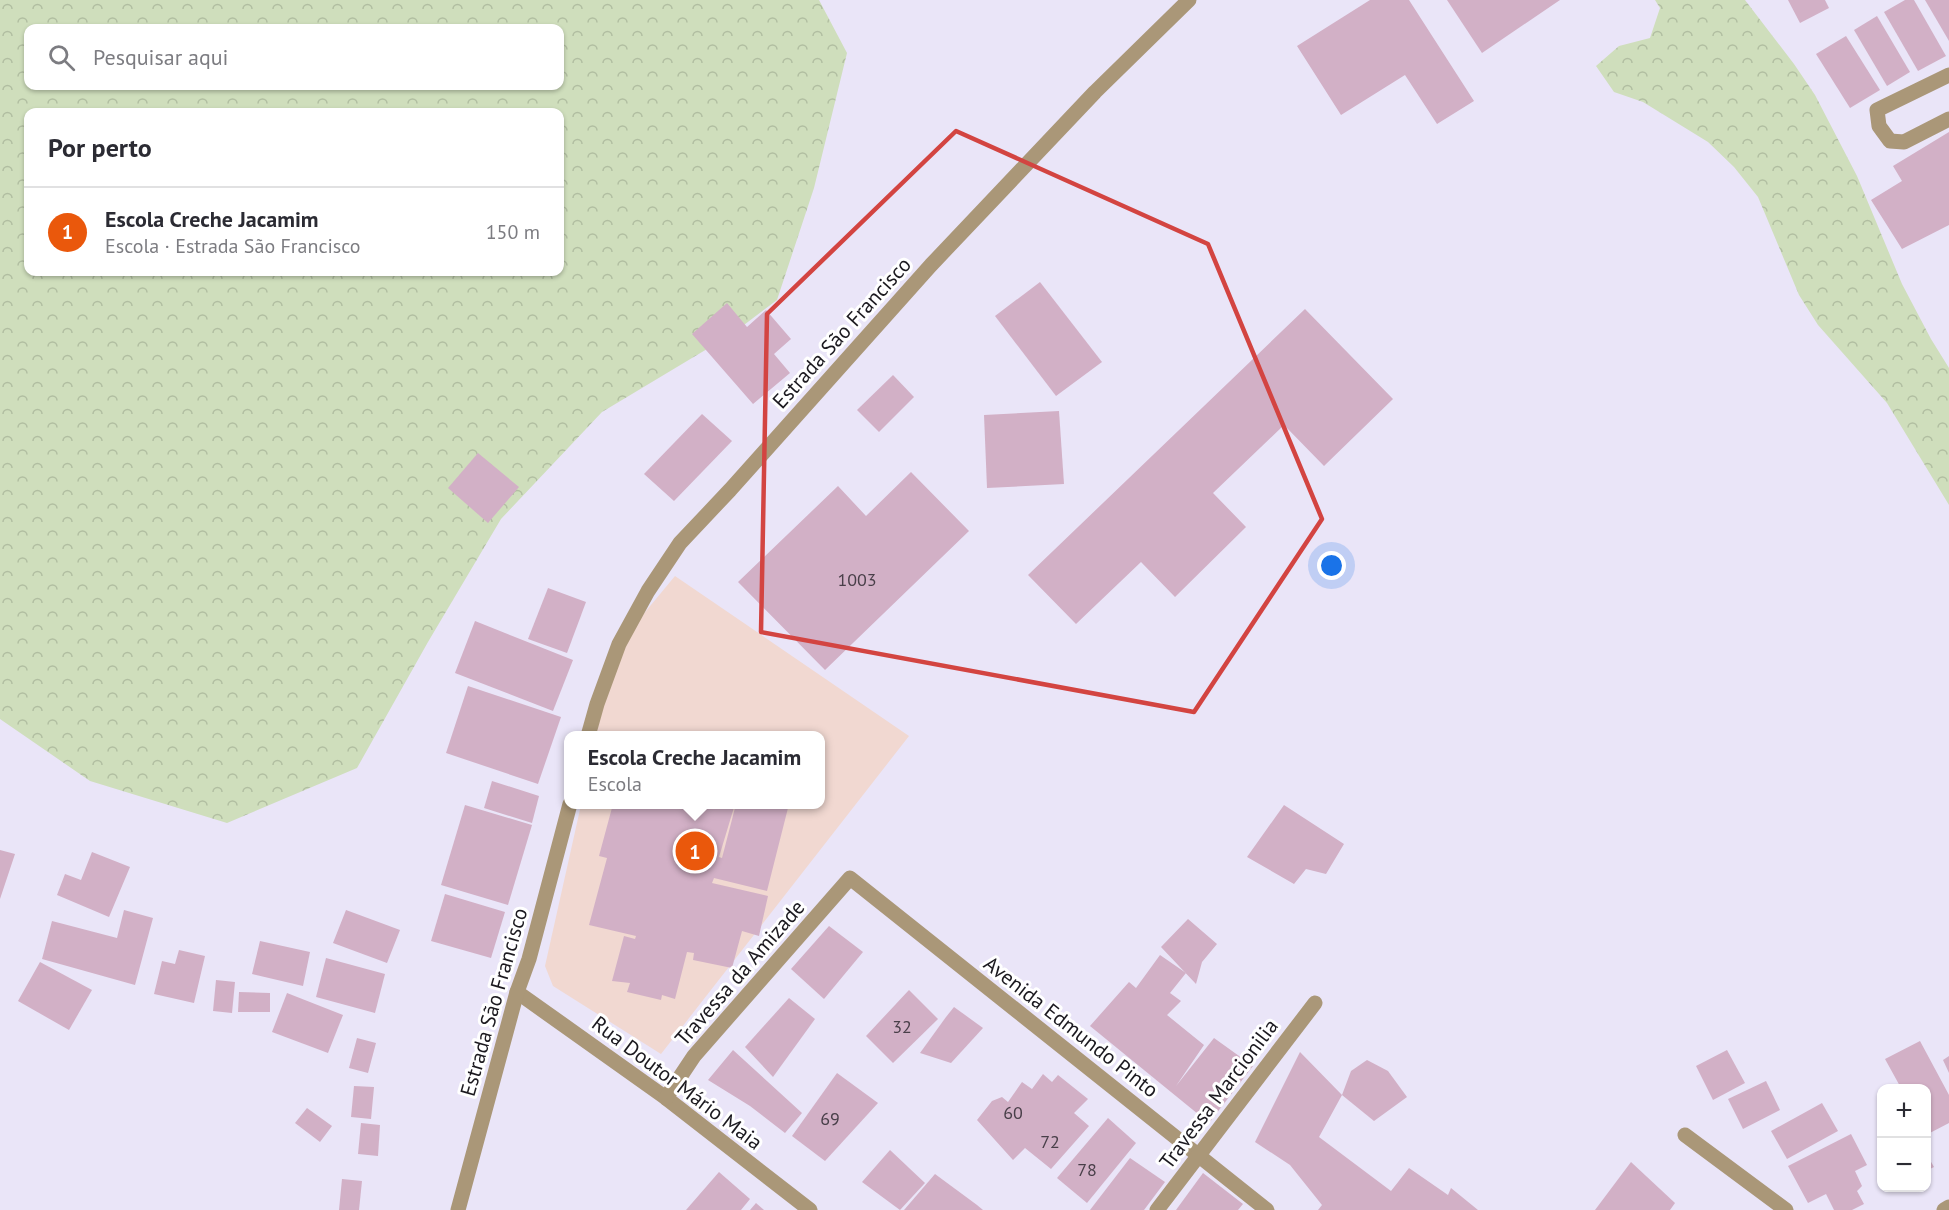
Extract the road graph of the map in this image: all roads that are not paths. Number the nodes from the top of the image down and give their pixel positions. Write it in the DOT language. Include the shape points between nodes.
graph roads {
  1 [pos="1189,0"];
  2 [pos="1949,75"];
  3 [pos="1949,120"];
  4 [pos="589,731"];
  5 [pos="569,809"];
  6 [pos="850,878"];
  7 [pos="517,992"];
  8 [pos="1315,1003"];
  9 [pos="666,1098"];
  10 [pos="1686,1135"];
  11 [pos="1198,1155"];
  12 [pos="1949,1207"];
  13 [pos="458,1210"];
  14 [pos="810,1210"];
  15 [pos="1157,1210"];
  16 [pos="1267,1210"];
  17 [pos="1785,1210"];
  18 [pos="1944,1210"];
  1 -- 4 [label="street, Estrada São Francisco" via="1095,92 931,265 680,543 619,644"];
  2 -- 3 [label="street" via="1876,110 1879,126 1890,141 1904,142"];
  5 -- 7 [label="street, Estrada São Francisco"];
  6 -- 9 [label="street, Travessa da Amizade" via="694,1056"];
  6 -- 11 [label="street, Avenida Edmundo Pinto"];
  7 -- 9 [label="street, Rua Doutor Mário Maia"];
  7 -- 13 [label="street, Estrada São Francisco"];
  8 -- 11 [label="street, Travessa Marcionilia"];
  9 -- 14 [label="street, Rua Doutor Mário Maia"];
  10 -- 17 [label="street"];
  11 -- 15 [label="street, Travessa Marcionilia"];
  11 -- 16 [label="street, Avenida Edmundo Pinto"];
  12 -- 18 [label="street"];
}
